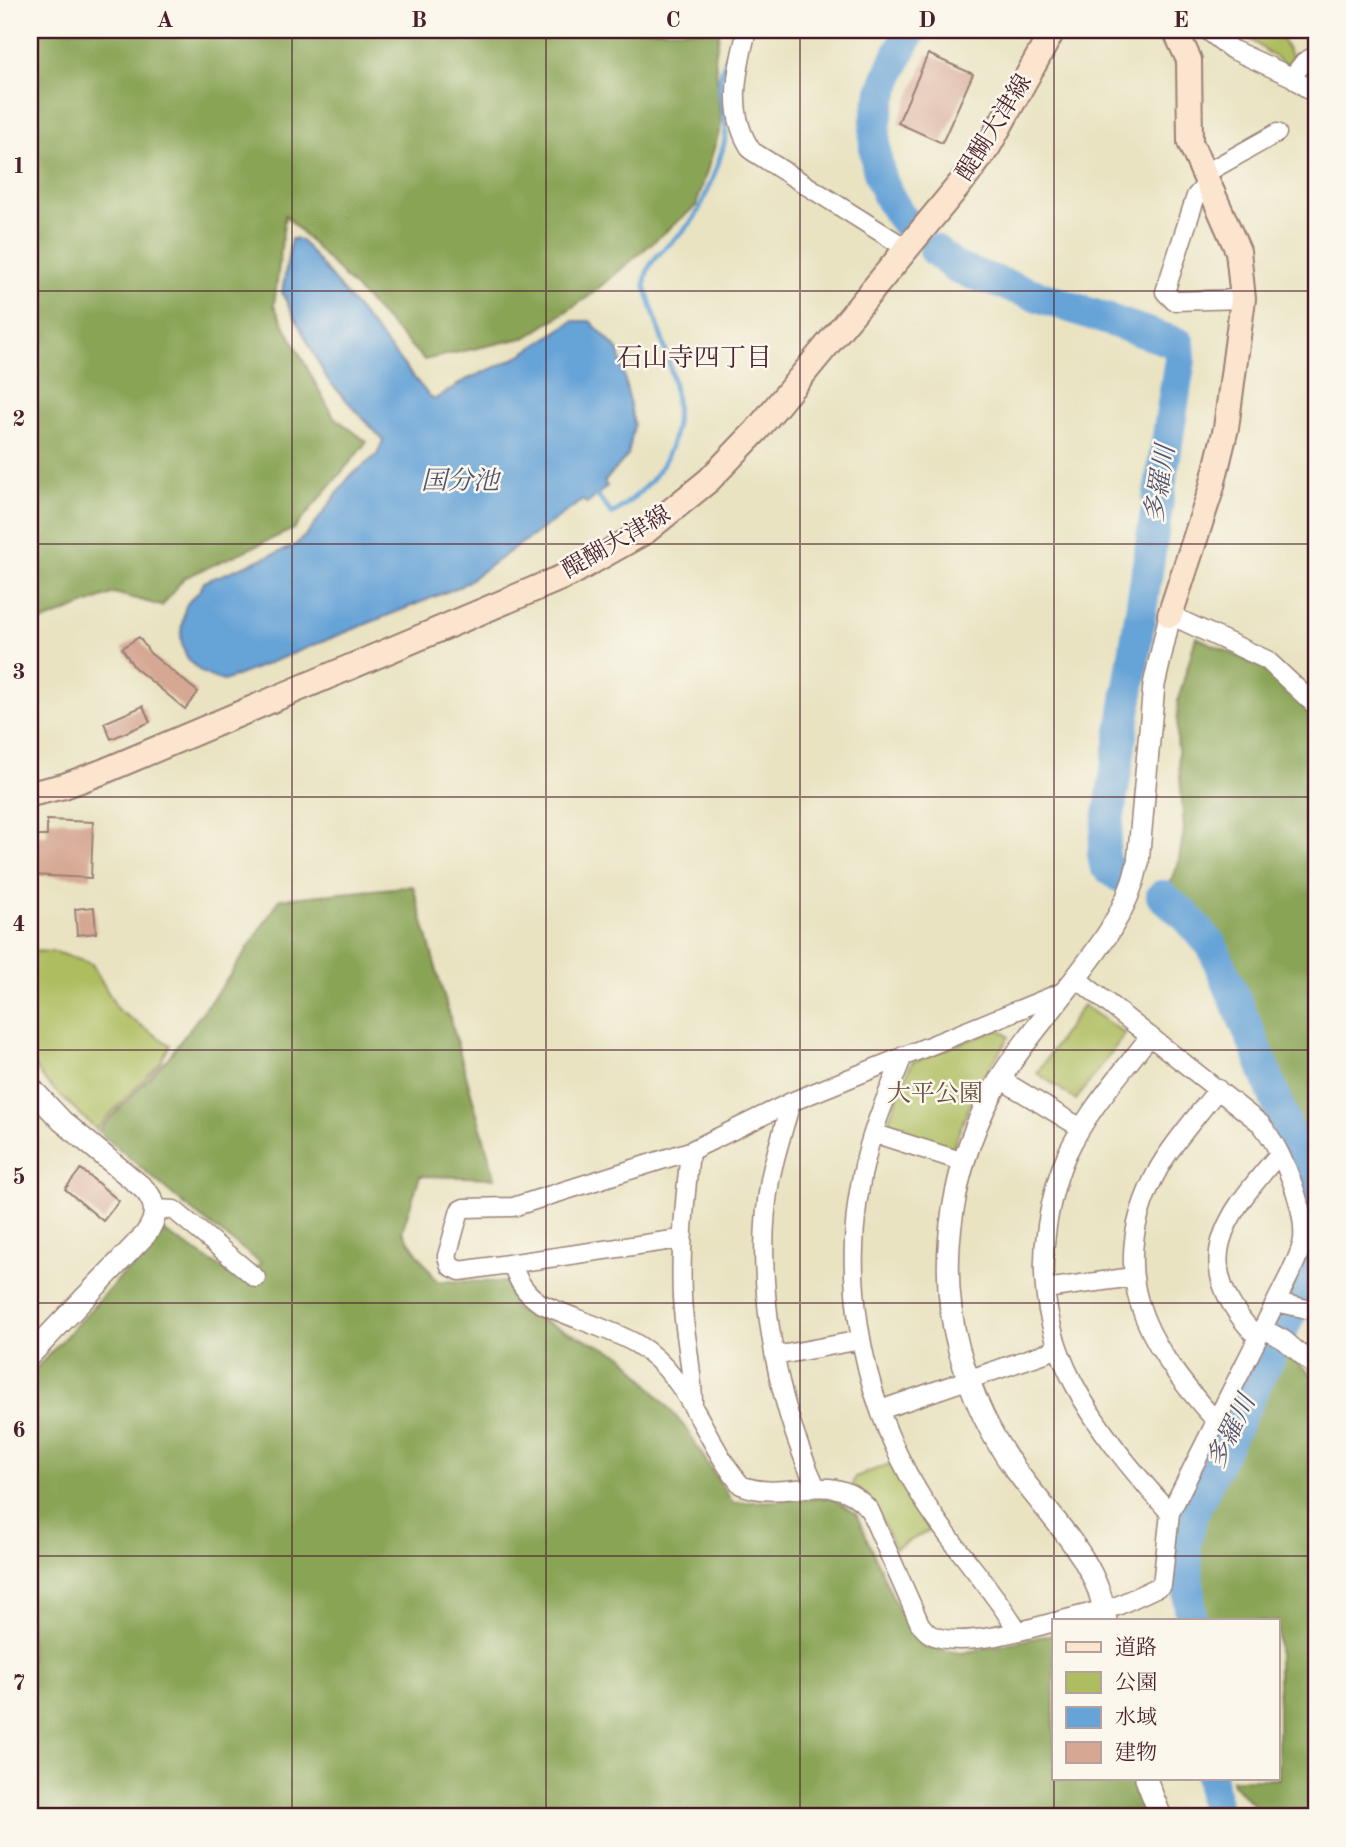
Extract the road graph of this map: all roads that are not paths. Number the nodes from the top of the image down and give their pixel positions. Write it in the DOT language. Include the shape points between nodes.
graph roads {
  1 [pos="747,30"];
  2 [pos="1053,30"];
  3 [pos="1175,30"];
  4 [pos="1207,30"];
  5 [pos="1316,55"];
  6 [pos="1292,77"];
  7 [pos="1316,95"];
  8 [pos="1278,133"];
  9 [pos="1206,178"];
  10 [pos="909,250"];
  11 [pos="1243,299"];
  12 [pos="1170,615"];
  13 [pos="1316,706"];
  14 [pos="30,794"];
  15 [pos="1070,985"];
  16 [pos="984,1025"];
  17 [pos="1150,1036"];
  18 [pos="1026,1042"];
  19 [pos="903,1056"];
  20 [pos="1000,1079"];
  21 [pos="30,1087"];
  22 [pos="1218,1089"];
  23 [pos="791,1102"];
  24 [pos="1081,1128"];
  25 [pos="873,1133"];
  26 [pos="690,1151"];
  27 [pos="1279,1154"];
  28 [pos="964,1162"];
  29 [pos="156,1209"];
  30 [pos="680,1239"];
  31 [pos="512,1264"];
  32 [pos="1133,1277"];
  33 [pos="256,1278"];
  34 [pos="1045,1289"];
  35 [pos="1276,1302"];
  36 [pos="1316,1311"];
  37 [pos="1260,1332"];
  38 [pos="861,1340"];
  39 [pos="1057,1349"];
  40 [pos="30,1355"];
  41 [pos="775,1356"];
  42 [pos="1316,1367"];
  43 [pos="968,1378"];
  44 [pos="693,1405"];
  45 [pos="880,1409"];
  46 [pos="1215,1420"];
  47 [pos="816,1487"];
  48 [pos="1170,1513"];
  49 [pos="1105,1616"];
  50 [pos="1080,1619"];
  51 [pos="1052,1623"];
  52 [pos="1018,1631"];
  53 [pos="1146,1780"];
  54 [pos="1161,1817"];
  1 -- 10 [label="street" via="735,100 739,128 752,151"];
  2 -- 10 [label="main road, 醍醐大津線" via="988,146"];
  3 -- 9 [label="main road" via="1189,60 1188,127"];
  4 -- 6 [label="street" via="1231,49"];
  5 -- 6 [label="street"];
  6 -- 7 [label="street"];
  8 -- 9 [label="street"];
  9 -- 11 [label="main road" via="1238,251"];
  9 -- 11 [label="street" via="1196,195 1165,292 1174,302"];
  10 -- 14 [label="main road, 醍醐大津線" via="757,430 709,480 646,531 557,579 102,772"];
  11 -- 12 [label="main road" via="1226,428"];
  12 -- 13 [label="street" via="1267,660"];
  12 -- 15 [label="street" via="1154,685 1133,887 1112,930"];
  15 -- 16 [label="street"];
  15 -- 17 [label="street"];
  15 -- 18 [label="street"];
  16 -- 18 [label="street" via="1018,1024"];
  16 -- 19 [label="street"];
  17 -- 22 [label="street"];
  17 -- 24 [label="street"];
  18 -- 20 [label="street"];
  19 -- 23 [label="street"];
  19 -- 25 [label="street"];
  20 -- 24 [label="street"];
  20 -- 28 [label="street"];
  21 -- 29 [label="street" via="62,1121 143,1188"];
  22 -- 27 [label="street" via="1261,1125"];
  22 -- 32 [label="street" via="1162,1163 1147,1192 1138,1220"];
  23 -- 26 [label="street"];
  23 -- 41 [label="street" via="770,1180 766,1222"];
  24 -- 34 [label="street" via="1063,1165 1049,1214"];
  25 -- 28 [label="street"];
  25 -- 38 [label="street" via="854,1229"];
  26 -- 30 [label="street"];
  26 -- 31 [label="street" via="513,1207 460,1210 447,1256 450,1266 460,1271"];
  27 -- 35 [label="street" via="1302,1220 1303,1241"];
  27 -- 37 [label="street" via="1240,1199 1226,1223 1218,1254 1225,1298"];
  28 -- 43 [label="street" via="955,1198 949,1278"];
  29 -- 33 [label="street" via="174,1210"];
  29 -- 40 [label="street" via="145,1235"];
  30 -- 31 [label="street"];
  30 -- 44 [label="street"];
  31 -- 44 [label="street" via="527,1295 634,1343 658,1360"];
  32 -- 34 [label="street"];
  32 -- 46 [label="street" via="1156,1346"];
  34 -- 39 [label="street"];
  35 -- 36 [label="street"];
  35 -- 37 [label="street"];
  37 -- 42 [label="street" via="1284,1340"];
  37 -- 46 [label="street"];
  38 -- 41 [label="street"];
  38 -- 45 [label="street"];
  39 -- 43 [label="street"];
  39 -- 48 [label="street" via="1085,1406"];
  41 -- 47 [label="street" via="788,1415"];
  43 -- 45 [label="street"];
  43 -- 49 [label="street" via="1014,1469 1085,1561"];
  44 -- 47 [label="street" via="741,1485 752,1490"];
  45 -- 52 [label="street" via="918,1492"];
  46 -- 48 [label="street"];
  47 -- 52 [label="street" via="847,1490 865,1505 920,1624 931,1635 965,1639"];
  48 -- 49 [label="street" via="1162,1585"];
  49 -- 50 [label="street"];
  51 -- 52 [label="street"];
  53 -- 54 [label="street"];
}
